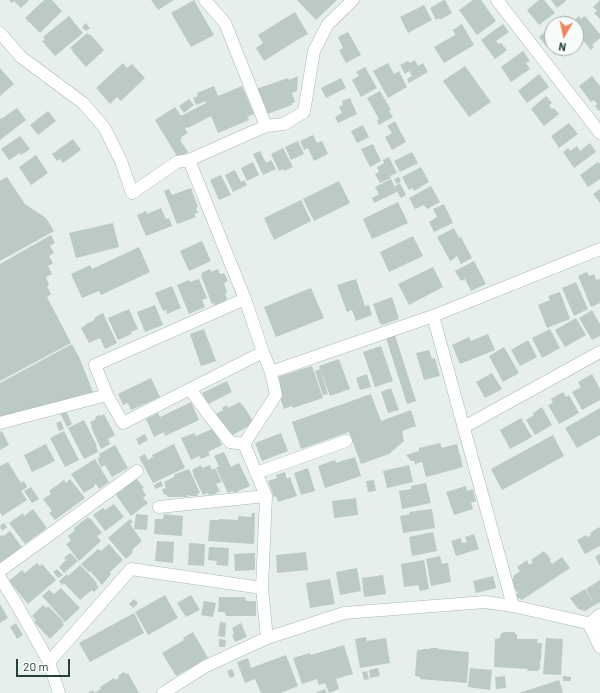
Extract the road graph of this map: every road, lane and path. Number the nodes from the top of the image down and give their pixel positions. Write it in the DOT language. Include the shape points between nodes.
graph roads {
  1 [pos="205,0"];
  2 [pos="353,0"];
  3 [pos="497,0"];
  4 [pos="0,33"];
  5 [pos="266,126"];
  6 [pos="600,134"];
  7 [pos="189,160"];
  8 [pos="600,249"];
  9 [pos="245,298"];
  10 [pos="433,316"];
  11 [pos="263,352"];
  12 [pos="600,352"];
  13 [pos="272,372"];
  14 [pos="190,388"];
  15 [pos="107,395"];
  16 [pos="0,423"];
  17 [pos="464,427"];
  18 [pos="346,441"];
  19 [pos="244,444"];
  20 [pos="137,471"];
  21 [pos="256,473"];
  22 [pos="266,496"];
  23 [pos="159,507"];
  24 [pos="0,571"];
  25 [pos="0,578"];
  26 [pos="262,588"];
  27 [pos="513,606"];
  28 [pos="600,615"];
  29 [pos="594,625"];
  30 [pos="267,638"];
  31 [pos="600,647"];
  32 [pos="48,662"];
  33 [pos="59,693"];
  34 [pos="163,693"];
  1 -- 5 [label="street" via="225,23"];
  2 -- 5 [label="street" via="328,24 314,51 304,112 284,124"];
  3 -- 6 [label="street"];
  4 -- 7 [label="street" via="21,57 83,103 104,127 121,161 132,193 177,162"];
  5 -- 7 [label="street"];
  7 -- 9 [label="street"];
  8 -- 10 [label="street"];
  9 -- 11 [label="street"];
  9 -- 15 [label="street" via="95,365"];
  10 -- 13 [label="street"];
  10 -- 17 [label="street"];
  11 -- 13 [label="street"];
  11 -- 14 [label="street"];
  12 -- 17 [label="street"];
  13 -- 19 [label="street" via="276,395"];
  14 -- 15 [label="street" via="123,423"];
  14 -- 19 [label="street" via="230,442"];
  15 -- 16 [label="street"];
  17 -- 27 [label="street"];
  18 -- 21 [label="street"];
  19 -- 21 [label="street"];
  20 -- 24 [label="street"];
  21 -- 22 [label="street"];
  22 -- 23 [label="street"];
  22 -- 26 [label="street"];
  25 -- 32 [label="street"];
  26 -- 30 [label="street"];
  26 -- 32 [label="street" via="132,569"];
  27 -- 29 [label="street"];
  27 -- 30 [label="street" via="485,602 344,613"];
  28 -- 29 [label="street"];
  29 -- 31 [label="street"];
  30 -- 34 [label="street" via="206,666"];
  32 -- 33 [label="street"];
}
